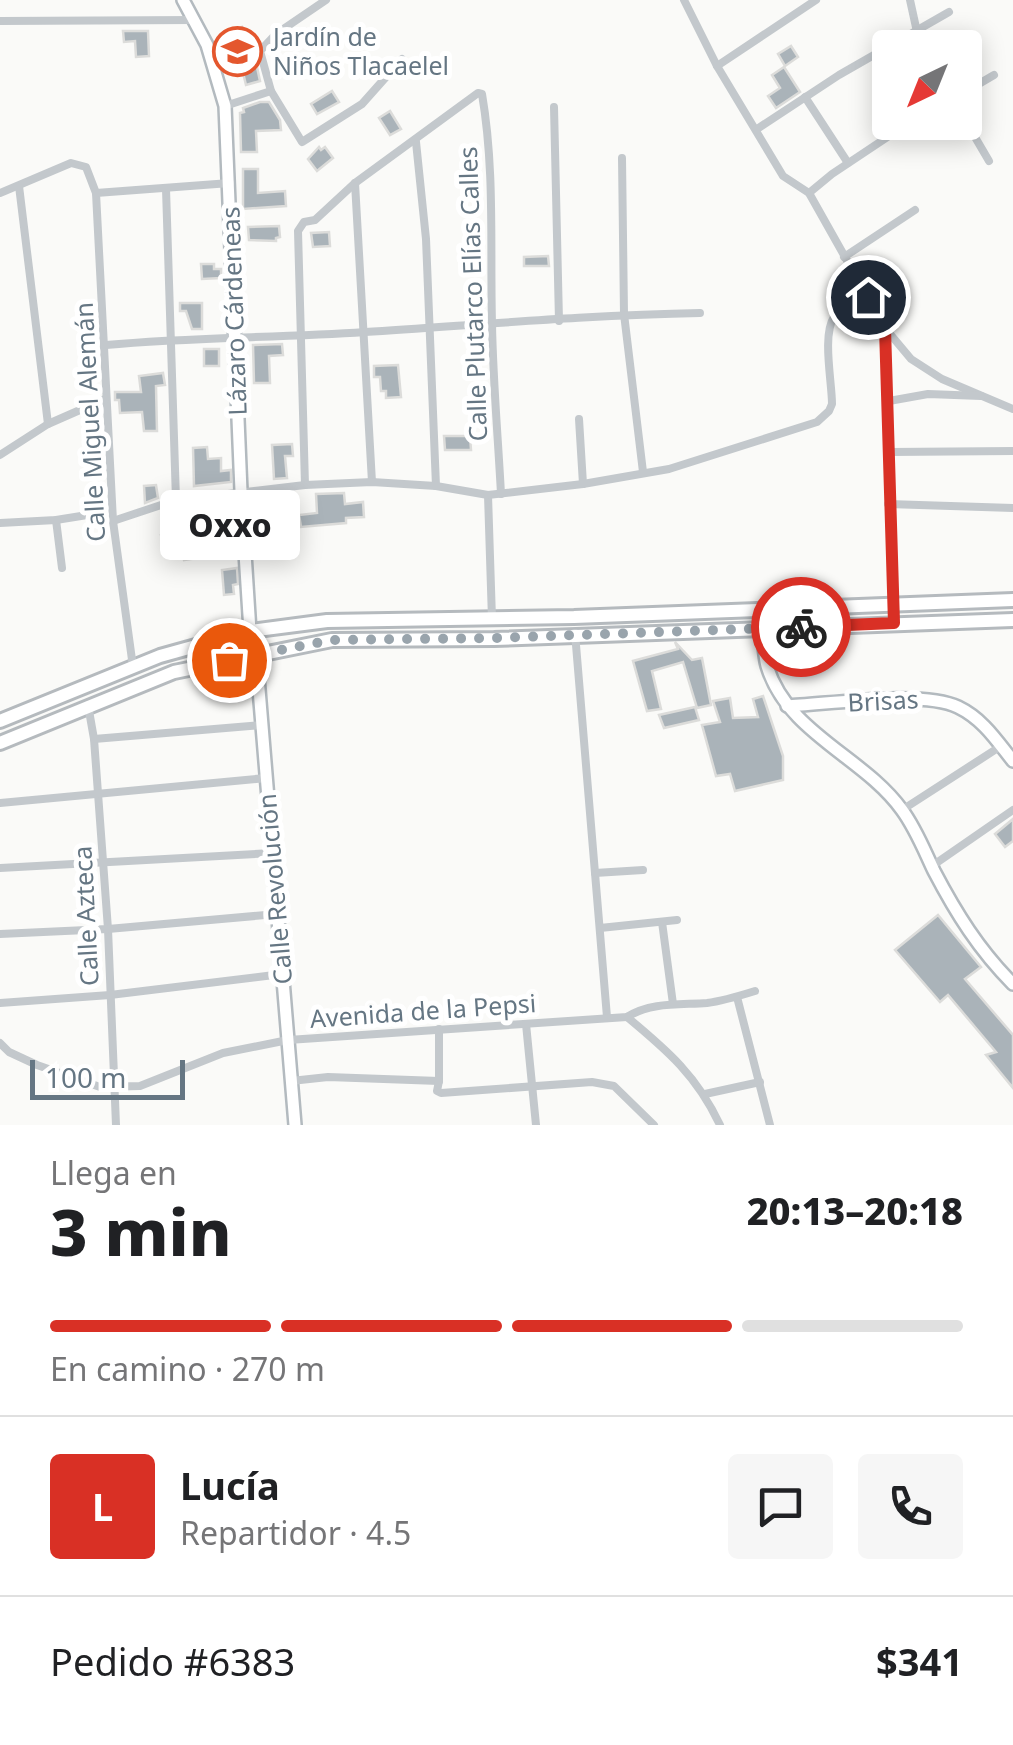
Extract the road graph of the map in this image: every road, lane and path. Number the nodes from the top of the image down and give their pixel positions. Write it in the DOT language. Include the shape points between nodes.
graph roads {
  1 [pos="183,0"];
  2 [pos="326,0"];
  3 [pos="684,0"];
  4 [pos="816,0"];
  5 [pos="910,0"];
  6 [pos="949,12"];
  7 [pos="194,20"];
  8 [pos="0,22"];
  9 [pos="917,30"];
  10 [pos="920,30"];
  11 [pos="872,58"];
  12 [pos="402,59"];
  13 [pos="717,66"];
  14 [pos="994,75"];
  15 [pos="982,82"];
  16 [pos="271,91"];
  17 [pos="805,97"];
  18 [pos="225,106"];
  19 [pos="554,106"];
  20 [pos="757,130"];
  21 [pos="883,140"];
  22 [pos="977,140"];
  23 [pos="416,142"];
  24 [pos="622,158"];
  25 [pos="989,161"];
  26 [pos="848,163"];
  27 [pos="230,183"];
  28 [pos="355,183"];
  29 [pos="19,186"];
  30 [pos="166,189"];
  31 [pos="0,193"];
  32 [pos="96,193"];
  33 [pos="809,193"];
  34 [pos="915,210"];
  35 [pos="844,257"];
  36 [pos="868,297"];
  37 [pos="700,313"];
  38 [pos="624,314"];
  39 [pos="559,320"];
  40 [pos="492,325"];
  41 [pos="430,326"];
  42 [pos="885,328"];
  43 [pos="364,332"];
  44 [pos="298,334"];
  45 [pos="235,336"];
  46 [pos="170,339"];
  47 [pos="106,345"];
  48 [pos="985,396"];
  49 [pos="105,399"];
  50 [pos="888,401"];
  51 [pos="1013,409"];
  52 [pos="579,419"];
  53 [pos="48,424"];
  54 [pos="890,452"];
  55 [pos="1013,452"];
  56 [pos="0,455"];
  57 [pos="643,472"];
  58 [pos="372,482"];
  59 [pos="583,484"];
  60 [pos="305,485"];
  61 [pos="436,486"];
  62 [pos="241,491"];
  63 [pos="501,494"];
  64 [pos="488,495"];
  65 [pos="176,500"];
  66 [pos="888,504"];
  67 [pos="1013,508"];
  68 [pos="56,520"];
  69 [pos="0,522"];
  70 [pos="113,522"];
  71 [pos="62,568"];
  72 [pos="1013,600"];
  73 [pos="892,604"];
  74 [pos="492,619"];
  75 [pos="1013,620"];
  76 [pos="894,623"];
  77 [pos="762,628"];
  78 [pos="250,631"];
  79 [pos="575,633"];
  80 [pos="256,653"];
  81 [pos="133,667"];
  82 [pos="88,705"];
  83 [pos="788,706"];
  84 [pos="0,721"];
  85 [pos="262,725"];
  86 [pos="94,738"];
  87 [pos="0,743"];
  88 [pos="1000,746"];
  89 [pos="1013,762"];
  90 [pos="266,778"];
  91 [pos="98,793"];
  92 [pos="0,803"];
  93 [pos="902,810"];
  94 [pos="1013,810"];
  95 [pos="272,854"];
  96 [pos="103,862"];
  97 [pos="932,866"];
  98 [pos="0,868"];
  99 [pos="643,870"];
  100 [pos="595,873"];
  101 [pos="277,914"];
  102 [pos="677,920"];
  103 [pos="662,922"];
  104 [pos="600,928"];
  105 [pos="108,929"];
  106 [pos="0,934"];
  107 [pos="282,974"];
  108 [pos="1013,984"];
  109 [pos="755,991"];
  110 [pos="110,995"];
  111 [pos="738,997"];
  112 [pos="0,1003"];
  113 [pos="673,1004"];
  114 [pos="607,1017"];
  115 [pos="626,1018"];
  116 [pos="526,1024"];
  117 [pos="439,1029"];
  118 [pos="288,1040"];
  119 [pos="0,1043"];
  120 [pos="291,1081"];
  121 [pos="439,1081"];
  122 [pos="760,1082"];
  123 [pos="114,1086"];
  124 [pos="532,1088"];
  125 [pos="705,1094"];
  126 [pos="116,1125"];
  127 [pos="295,1125"];
  128 [pos="536,1125"];
  129 [pos="654,1125"];
  130 [pos="720,1125"];
  131 [pos="770,1125"];
  1 -- 7 [label="street, Lázaro Cárdeneas"];
  2 -- 16 [label="street" via="260,51"];
  3 -- 13 [label="street"];
  4 -- 13 [label="street"];
  5 -- 9 [label="street"];
  6 -- 10 [label="street"];
  7 -- 8 [label="street"];
  7 -- 18 [label="street, Lázaro Cárdeneas"];
  11 -- 17 [label="street"];
  12 -- 16 [label="street" via="362,104 302,142"];
  13 -- 20 [label="street"];
  14 -- 15 [label="street"];
  16 -- 18 [label="street"];
  17 -- 20 [label="street"];
  17 -- 26 [label="street"];
  18 -- 27 [label="street, Lázaro Cárdeneas"];
  19 -- 39 [label="street"];
  20 -- 33 [label="street" via="783,176"];
  21 -- 26 [label="street"];
  22 -- 25 [label="street"];
  23 -- 28 [label="street"];
  23 -- 40 [label="street, Calle Plutarco Elías Calles" via="482,94 492,206"];
  23 -- 41 [label="street"];
  24 -- 38 [label="street"];
  26 -- 33 [label="street"];
  27 -- 30 [label="street"];
  27 -- 45 [label="street, Lázaro Cárdeneas"];
  28 -- 43 [label="street"];
  28 -- 44 [label="street" via="298,230"];
  29 -- 31 [label="street"];
  29 -- 32 [label="street, Calle Miguel Alemán" via="71,162 86,167"];
  29 -- 53 [label="street"];
  30 -- 32 [label="street"];
  30 -- 46 [label="street"];
  32 -- 47 [label="street, Calle Miguel Alemán"];
  33 -- 35 [label="street"];
  34 -- 35 [label="street"];
  35 -- 36 [label="street"];
  36 -- 42 [label="street"];
  36 -- 57 [label="street" via="832,318 829,411 817,422"];
  37 -- 38 [label="street"];
  38 -- 39 [label="street"];
  38 -- 57 [label="street"];
  39 -- 40 [label="street"];
  40 -- 41 [label="street"];
  40 -- 63 [label="street, Calle Plutarco Elías Calles"];
  41 -- 43 [label="street"];
  41 -- 61 [label="street"];
  42 -- 48 [label="street" via="911,359"];
  42 -- 50 [label="street"];
  43 -- 44 [label="street"];
  43 -- 58 [label="street"];
  44 -- 45 [label="street"];
  44 -- 60 [label="street"];
  45 -- 46 [label="street"];
  45 -- 62 [label="street, Lázaro Cárdeneas"];
  46 -- 47 [label="street"];
  46 -- 65 [label="street"];
  47 -- 49 [label="street, Calle Miguel Alemán"];
  48 -- 50 [label="street"];
  48 -- 51 [label="street"];
  49 -- 53 [label="street"];
  49 -- 70 [label="street, Calle Miguel Alemán"];
  50 -- 54 [label="street"];
  52 -- 59 [label="street"];
  53 -- 56 [label="street"];
  54 -- 55 [label="street"];
  54 -- 66 [label="street"];
  57 -- 59 [label="street"];
  58 -- 60 [label="street"];
  58 -- 61 [label="street"];
  59 -- 63 [label="street"];
  60 -- 62 [label="street"];
  61 -- 64 [label="street"];
  62 -- 65 [label="street"];
  62 -- 78 [label="street, Lázaro Cárdeneas"];
  63 -- 64 [label="street"];
  64 -- 74 [label="street"];
  65 -- 70 [label="street"];
  66 -- 67 [label="street"];
  66 -- 73 [label="street"];
  68 -- 69 [label="street"];
  68 -- 70 [label="street" via="106,512"];
  68 -- 71 [label="street"];
  70 -- 81 [label="street, Calle Miguel Alemán"];
  72 -- 73 [label="main road"];
  73 -- 74 [label="main road"];
  73 -- 76 [label="street"];
  74 -- 78 [label="main road" via="327,621"];
  75 -- 76 [label="main road"];
  76 -- 77 [label="main road"];
  77 -- 79 [label="main road"];
  77 -- 83 [label="street" via="766,664"];
  78 -- 81 [label="main road"];
  79 -- 80 [label="main road" via="332,640"];
  79 -- 100 [label="street"];
  80 -- 82 [label="main road" via="174,672"];
  80 -- 85 [label="street, Calle Revolución"];
  81 -- 84 [label="main road"];
  82 -- 86 [label="street, Calle Azteca"];
  82 -- 87 [label="main road"];
  83 -- 88 [label="street, Brisas" via="932,698 958,706"];
  83 -- 93 [label="street"];
  85 -- 86 [label="street"];
  85 -- 90 [label="street, Calle Revolución"];
  86 -- 91 [label="street, Calle Azteca"];
  88 -- 89 [label="street, Brisas"];
  88 -- 93 [label="street"];
  90 -- 91 [label="street"];
  90 -- 95 [label="street, Calle Revolución"];
  91 -- 92 [label="street"];
  91 -- 96 [label="street, Calle Azteca"];
  93 -- 97 [label="street"];
  94 -- 97 [label="street"];
  95 -- 96 [label="street"];
  95 -- 101 [label="street, Calle Revolución"];
  96 -- 98 [label="street"];
  96 -- 105 [label="street, Calle Azteca"];
  97 -- 108 [label="street" via="961,921"];
  99 -- 100 [label="street"];
  100 -- 104 [label="street"];
  101 -- 105 [label="street"];
  101 -- 107 [label="street, Calle Revolución"];
  102 -- 103 [label="street"];
  103 -- 104 [label="street"];
  103 -- 113 [label="street"];
  104 -- 114 [label="street"];
  105 -- 106 [label="street"];
  105 -- 110 [label="street, Calle Azteca"];
  107 -- 110 [label="street"];
  107 -- 118 [label="street, Calle Revolución"];
  109 -- 111 [label="street, Avenida de la Pepsi"];
  110 -- 112 [label="street"];
  110 -- 123 [label="street, Calle Azteca"];
  111 -- 113 [label="street, Avenida de la Pepsi"];
  111 -- 122 [label="street"];
  113 -- 115 [label="street, Avenida de la Pepsi"];
  114 -- 115 [label="street, Avenida de la Pepsi"];
  114 -- 116 [label="street, Avenida de la Pepsi"];
  115 -- 125 [label="street"];
  116 -- 117 [label="street, Avenida de la Pepsi"];
  116 -- 124 [label="street"];
  117 -- 118 [label="street, Avenida de la Pepsi"];
  117 -- 121 [label="street"];
  118 -- 120 [label="street, Calle Revolución"];
  118 -- 123 [label="street, Avenida de la Pepsi" via="223,1053 140,1086"];
  119 -- 123 [label="street" via="50,1070"];
  120 -- 121 [label="street"];
  120 -- 127 [label="street, Calle Revolución"];
  121 -- 124 [label="street" via="441,1093"];
  122 -- 125 [label="street"];
  122 -- 131 [label="street"];
  123 -- 126 [label="street, Calle Azteca"];
  124 -- 128 [label="street"];
  124 -- 129 [label="street" via="614,1086"];
  125 -- 130 [label="street"];
}
